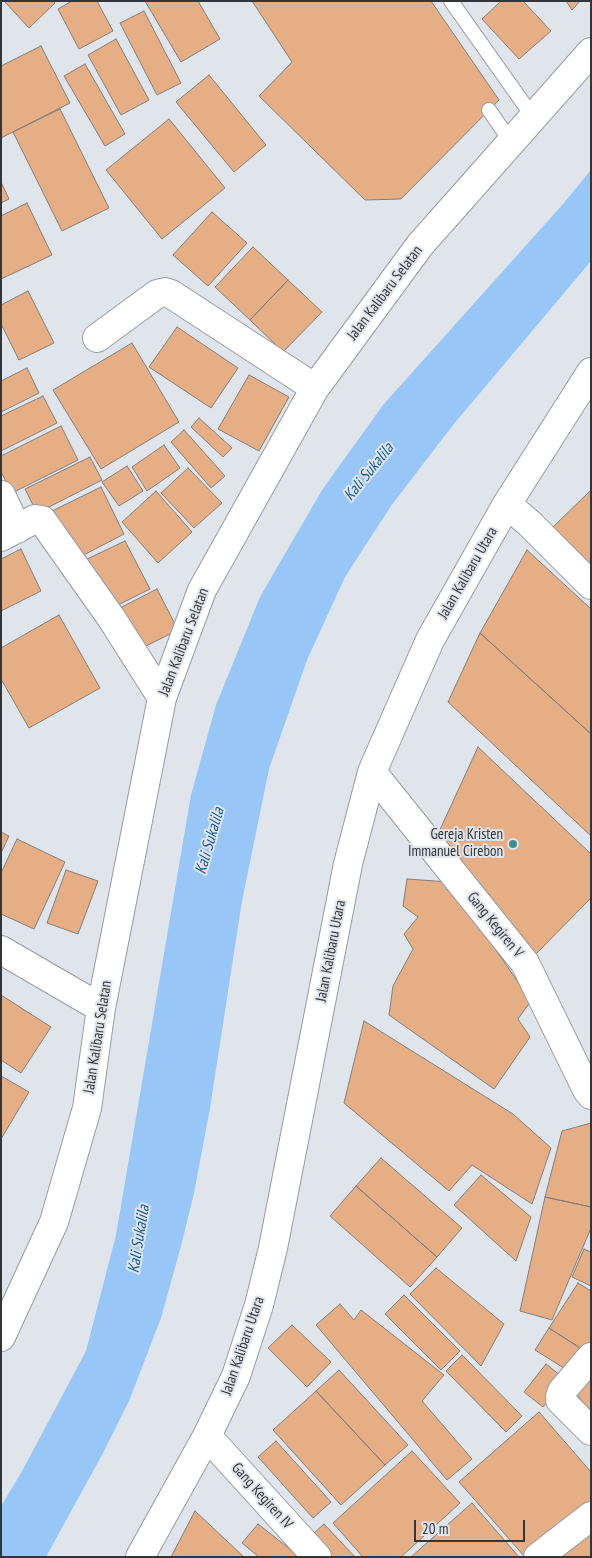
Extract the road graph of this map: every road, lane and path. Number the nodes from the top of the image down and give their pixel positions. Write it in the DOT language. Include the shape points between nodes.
graph roads {
  1 [pos="451,1"];
  2 [pos="591,52"];
  3 [pos="489,110"];
  4 [pos="533,117"];
  5 [pos="511,142"];
  6 [pos="97,338"];
  7 [pos="591,372"];
  8 [pos="315,388"];
  9 [pos="1,495"];
  10 [pos="507,504"];
  11 [pos="9,533"];
  12 [pos="591,585"];
  13 [pos="162,698"];
  14 [pos="372,772"];
  15 [pos="1,950"];
  16 [pos="101,1008"];
  17 [pos="591,1095"];
  18 [pos="1,1337"];
  19 [pos="591,1357"];
  20 [pos="591,1431"];
  21 [pos="208,1436"];
  22 [pos="591,1516"];
  23 [pos="140,1557"];
  24 [pos="317,1557"];
  25 [pos="538,1557"];
  1 -- 4 [label="lane"];
  2 -- 4 [label="street, Jalan Kalibaru Selatan"];
  3 -- 5 [label="lane"];
  4 -- 5 [label="street, Jalan Kalibaru Selatan"];
  5 -- 8 [label="street, Jalan Kalibaru Selatan" via="420,245"];
  6 -- 8 [label="street" via="157,294 165,292"];
  7 -- 10 [label="street, Jalan Kalibaru Utara"];
  8 -- 13 [label="street, Jalan Kalibaru Selatan" via="202,590"];
  9 -- 11 [label="street"];
  10 -- 12 [label="street"];
  10 -- 14 [label="street, Jalan Kalibaru Utara" via="430,640"];
  11 -- 13 [label="street" via="35,519 42,520 112,619"];
  13 -- 16 [label="street, Jalan Kalibaru Selatan"];
  14 -- 17 [label="street, Gang Kegiren V" via="526,963"];
  14 -- 21 [label="street, Jalan Kalibaru Utara" via="348,864 259,1305 236,1376"];
  15 -- 16 [label="street"];
  16 -- 18 [label="street, Jalan Kalibaru Selatan" via="88,1108 54,1222"];
  19 -- 20 [label="street" via="562,1391 560,1398"];
  21 -- 23 [label="street, Jalan Kalibaru Utara"];
  21 -- 24 [label="street, Gang Kegiren IV"];
  22 -- 25 [label="street"];
}
